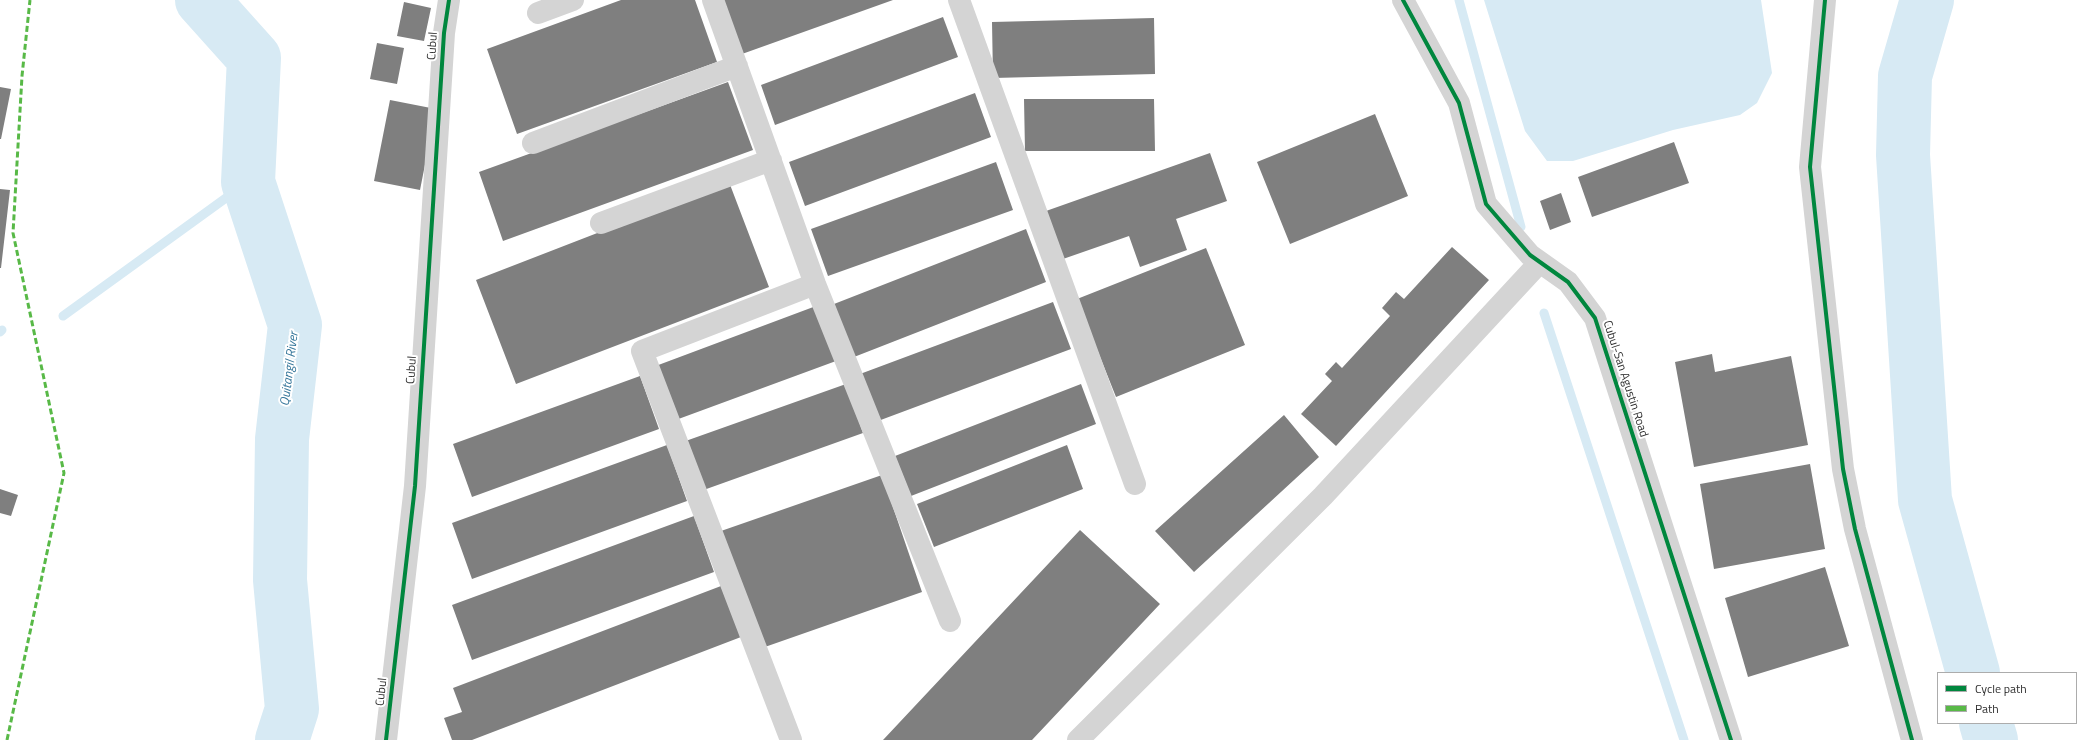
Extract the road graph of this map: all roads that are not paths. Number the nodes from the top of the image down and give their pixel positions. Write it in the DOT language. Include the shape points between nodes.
graph roads {
  1 [pos="449,0"];
  2 [pos="573,0"];
  3 [pos="712,0"];
  4 [pos="958,0"];
  5 [pos="1403,0"];
  6 [pos="1825,0"];
  7 [pos="538,13"];
  8 [pos="737,66"];
  9 [pos="533,143"];
  10 [pos="772,160"];
  11 [pos="601,223"];
  12 [pos="1540,262"];
  13 [pos="815,284"];
  14 [pos="1135,484"];
  15 [pos="950,621"];
  16 [pos="386,740"];
  17 [pos="791,740"];
  18 [pos="1078,740"];
  19 [pos="1731,740"];
  20 [pos="1912,740"];
  1 -- 16 [label="street, Cubul" via="444,33 415,486"];
  2 -- 7 [label="street"];
  3 -- 8 [label="street"];
  4 -- 14 [label="street"];
  5 -- 12 [label="street, Cubul-San Agustin Road" via="1459,103 1486,204 1530,255"];
  6 -- 20 [label="street" via="1810,167 1843,469 1855,529"];
  8 -- 9 [label="street"];
  8 -- 10 [label="street"];
  10 -- 11 [label="street"];
  10 -- 13 [label="street"];
  12 -- 18 [label="street" via="1323,496"];
  12 -- 19 [label="street, Cubul-San Agustin Road" via="1568,282 1595,318"];
  13 -- 15 [label="street"];
  13 -- 17 [label="street" via="642,351"];
}
